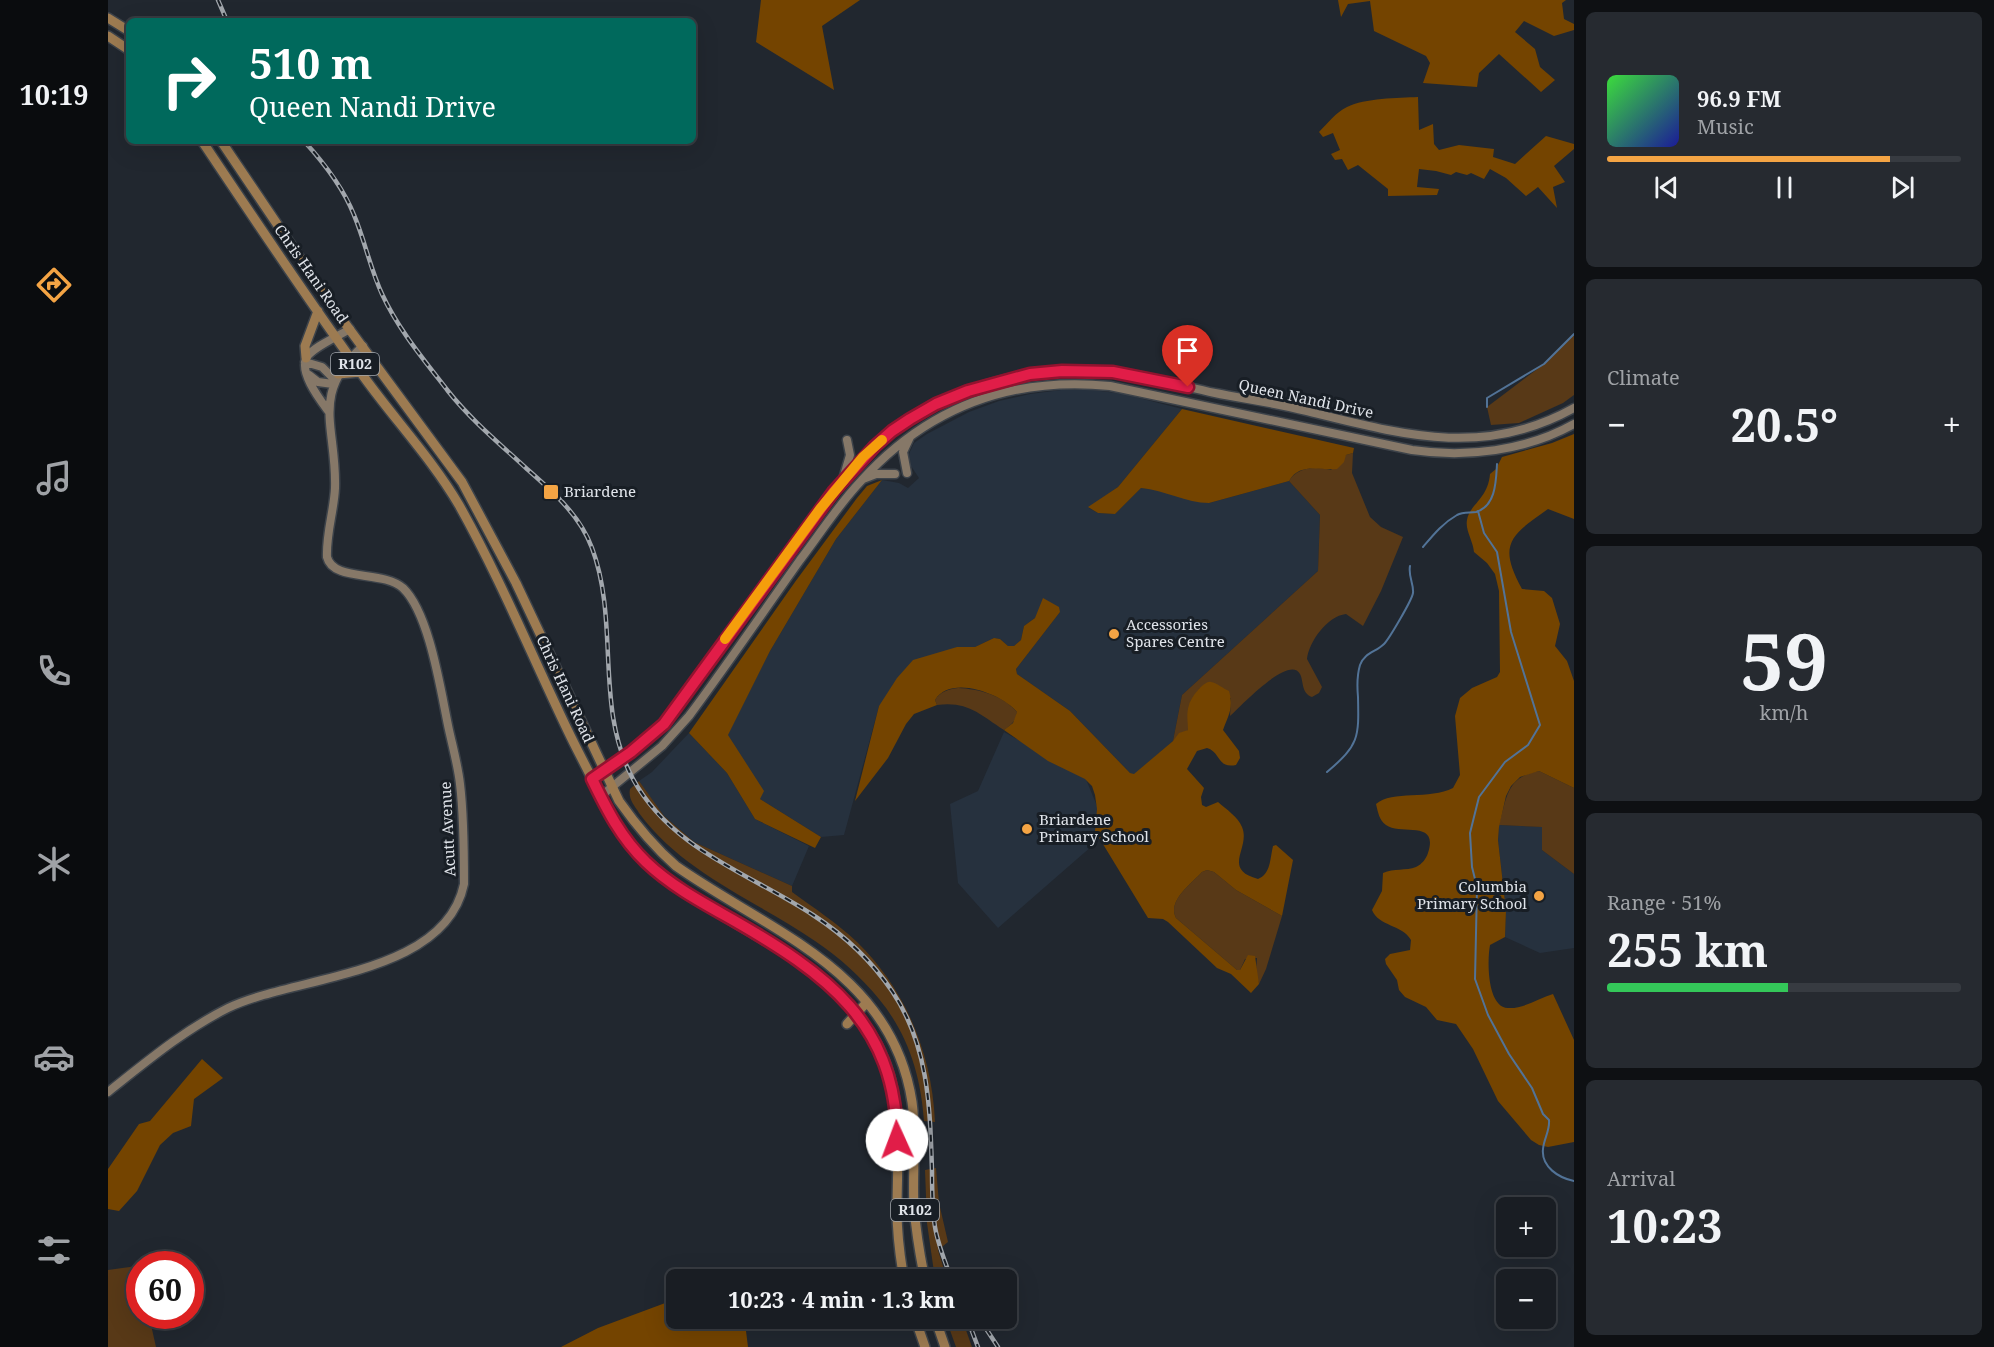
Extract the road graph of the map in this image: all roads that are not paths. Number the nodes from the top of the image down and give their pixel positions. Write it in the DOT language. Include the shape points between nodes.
graph roads {
  1 [pos="108,18"];
  2 [pos="126,29"];
  3 [pos="108,36"];
  4 [pos="126,48"];
  5 [pos="204,144"];
  6 [pos="223,144"];
  7 [pos="318,311"];
  8 [pos="350,329"];
  9 [pos="337,337"];
  10 [pos="363,346"];
  11 [pos="350,357"];
  12 [pos="306,360"];
  13 [pos="361,372"];
  14 [pos="306,373"];
  15 [pos="335,379"];
  16 [pos="1574,408"];
  17 [pos="329,412"];
  18 [pos="1574,424"];
  19 [pos="912,434"];
  20 [pos="847,440"];
  21 [pos="907,473"];
  22 [pos="895,474"];
  23 [pos="861,480"];
  24 [pos="843,482"];
  25 [pos="605,770"];
  26 [pos="592,779"];
  27 [pos="613,787"];
  28 [pos="601,796"];
  29 [pos="759,918"];
  30 [pos="739,924"];
  31 [pos="867,1002"];
  32 [pos="857,1015"];
  33 [pos="847,1024"];
  34 [pos="108,1092"];
  35 [pos="903,1269"];
  36 [pos="923,1269"];
  37 [pos="919,1329"];
  38 [pos="939,1329"];
  39 [pos="925,1347"];
  40 [pos="945,1347"];
  1 -- 2 [label="main road"];
  3 -- 4 [label="main road"];
  5 -- 7 [label="main road, Chris Hani Road / R102"];
  6 -- 8 [label="main road, Chris Hani Road / R102"];
  7 -- 9 [label="main road, Chris Hani Road / R102"];
  7 -- 12 [label="main road" via="305,346"];
  8 -- 9 [label="main road"];
  8 -- 10 [label="main road, Chris Hani Road / R102"];
  9 -- 11 [label="main road, Chris Hani Road / R102"];
  9 -- 12 [label="main road" via="314,350"];
  10 -- 11 [label="main road, Acutt Avenue"];
  10 -- 25 [label="main road, Chris Hani Road / R102" via="444,454 479,511"];
  11 -- 13 [label="main road, Chris Hani Road / R102"];
  11 -- 15 [label="main road, Acutt Avenue"];
  12 -- 14 [label="main road, Acutt Avenue"];
  12 -- 15 [label="main road"];
  13 -- 15 [label="main road"];
  13 -- 26 [label="main road, Chris Hani Road / R102" via="459,506"];
  14 -- 15 [label="main road" via="318,382"];
  14 -- 17 [label="main road, Acutt Avenue"];
  15 -- 17 [label="main road, Acutt Avenue"];
  16 -- 24 [label="main road, Queen Nandi Drive" via="1526,429 1446,439 1113,372 1030,374 936,404 892,431"];
  17 -- 34 [label="main road, Acutt Avenue" via="336,475 326,550 328,562 346,573 389,579 403,588 418,610 433,654 460,783 462,895 449,919 422,944 357,970 256,996 228,1008 196,1026"];
  18 -- 19 [label="main road, Queen Nandi Drive" via="1519,445 1492,450 1412,450 1132,389 1072,383 1015,389 982,398"];
  19 -- 21 [label="main road" via="903,452"];
  19 -- 23 [label="main road, Queen Nandi Drive"];
  20 -- 24 [label="main road" via="850,455"];
  22 -- 23 [label="main road" via="876,474"];
  23 -- 27 [label="main road, Queen Nandi Drive" via="689,716 662,746"];
  24 -- 25 [label="main road, Queen Nandi Drive" via="669,718 648,739"];
  25 -- 26 [label="main road, Queen Nandi Drive"];
  25 -- 27 [label="main road, Chris Hani Road / R102"];
  26 -- 28 [label="main road, Chris Hani Road / R102"];
  27 -- 28 [label="main road, Queen Nandi Drive"];
  27 -- 29 [label="main road, Chris Hani Road / R102" via="633,822 661,853"];
  28 -- 30 [label="main road, Chris Hani Road / R102" via="619,831 646,862"];
  29 -- 30 [label="main road" via="744,919"];
  29 -- 31 [label="main road, Chris Hani Road / R102" via="825,960"];
  30 -- 32 [label="main road, Chris Hani Road / R102" via="807,966"];
  31 -- 32 [label="main road"];
  31 -- 36 [label="main road, Chris Hani Road / R102" via="897,1050 910,1094 914,1207"];
  32 -- 33 [label="main road"];
  32 -- 35 [label="main road, Chris Hani Road / R102" via="880,1051 895,1101 897,1215"];
  37 -- 39 [label="main road"];
  38 -- 40 [label="main road"];
}
